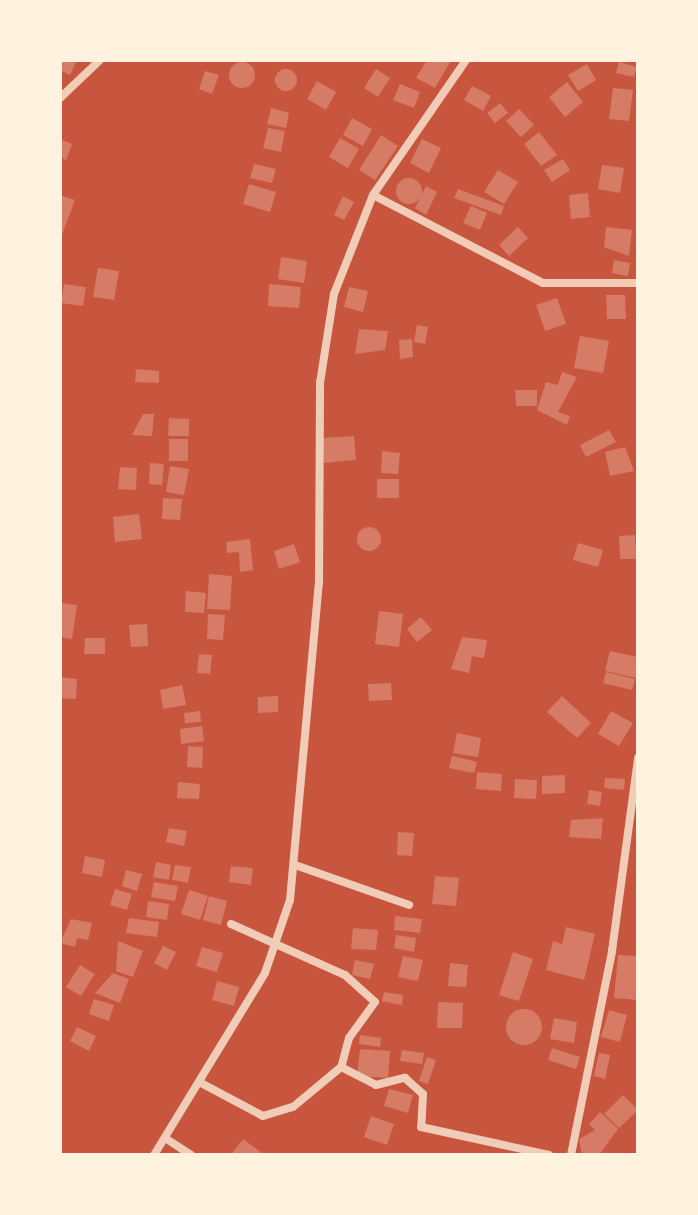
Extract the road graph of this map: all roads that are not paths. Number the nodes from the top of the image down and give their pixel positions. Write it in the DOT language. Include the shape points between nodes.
graph roads {
  1 [pos="100,60"];
  2 [pos="466,60"];
  3 [pos="60,98"];
  4 [pos="373,195"];
  5 [pos="638,283"];
  6 [pos="638,758"];
  7 [pos="295,865"];
  8 [pos="409,905"];
  9 [pos="231,924"];
  10 [pos="276,940"];
  11 [pos="341,1067"];
  12 [pos="201,1083"];
  13 [pos="165,1138"];
  14 [pos="154,1155"];
  15 [pos="191,1155"];
  16 [pos="549,1155"];
  17 [pos="571,1155"];
  1 -- 3 [label="street"];
  2 -- 4 [label="street"];
  4 -- 5 [label="street" via="543,283"];
  4 -- 7 [label="street" via="334,294 320,383 319,583"];
  6 -- 17 [label="street" via="612,951"];
  7 -- 8 [label="street"];
  7 -- 10 [label="street"];
  9 -- 10 [label="street"];
  10 -- 11 [label="street" via="301,959 345,975 375,1002 349,1038"];
  10 -- 12 [label="street"];
  11 -- 12 [label="street" via="277,1115 249,1110"];
  11 -- 16 [label="street" via="360,1082 417,1084 421,1127"];
  12 -- 13 [label="street"];
  13 -- 14 [label="street"];
  13 -- 15 [label="street"];
}
